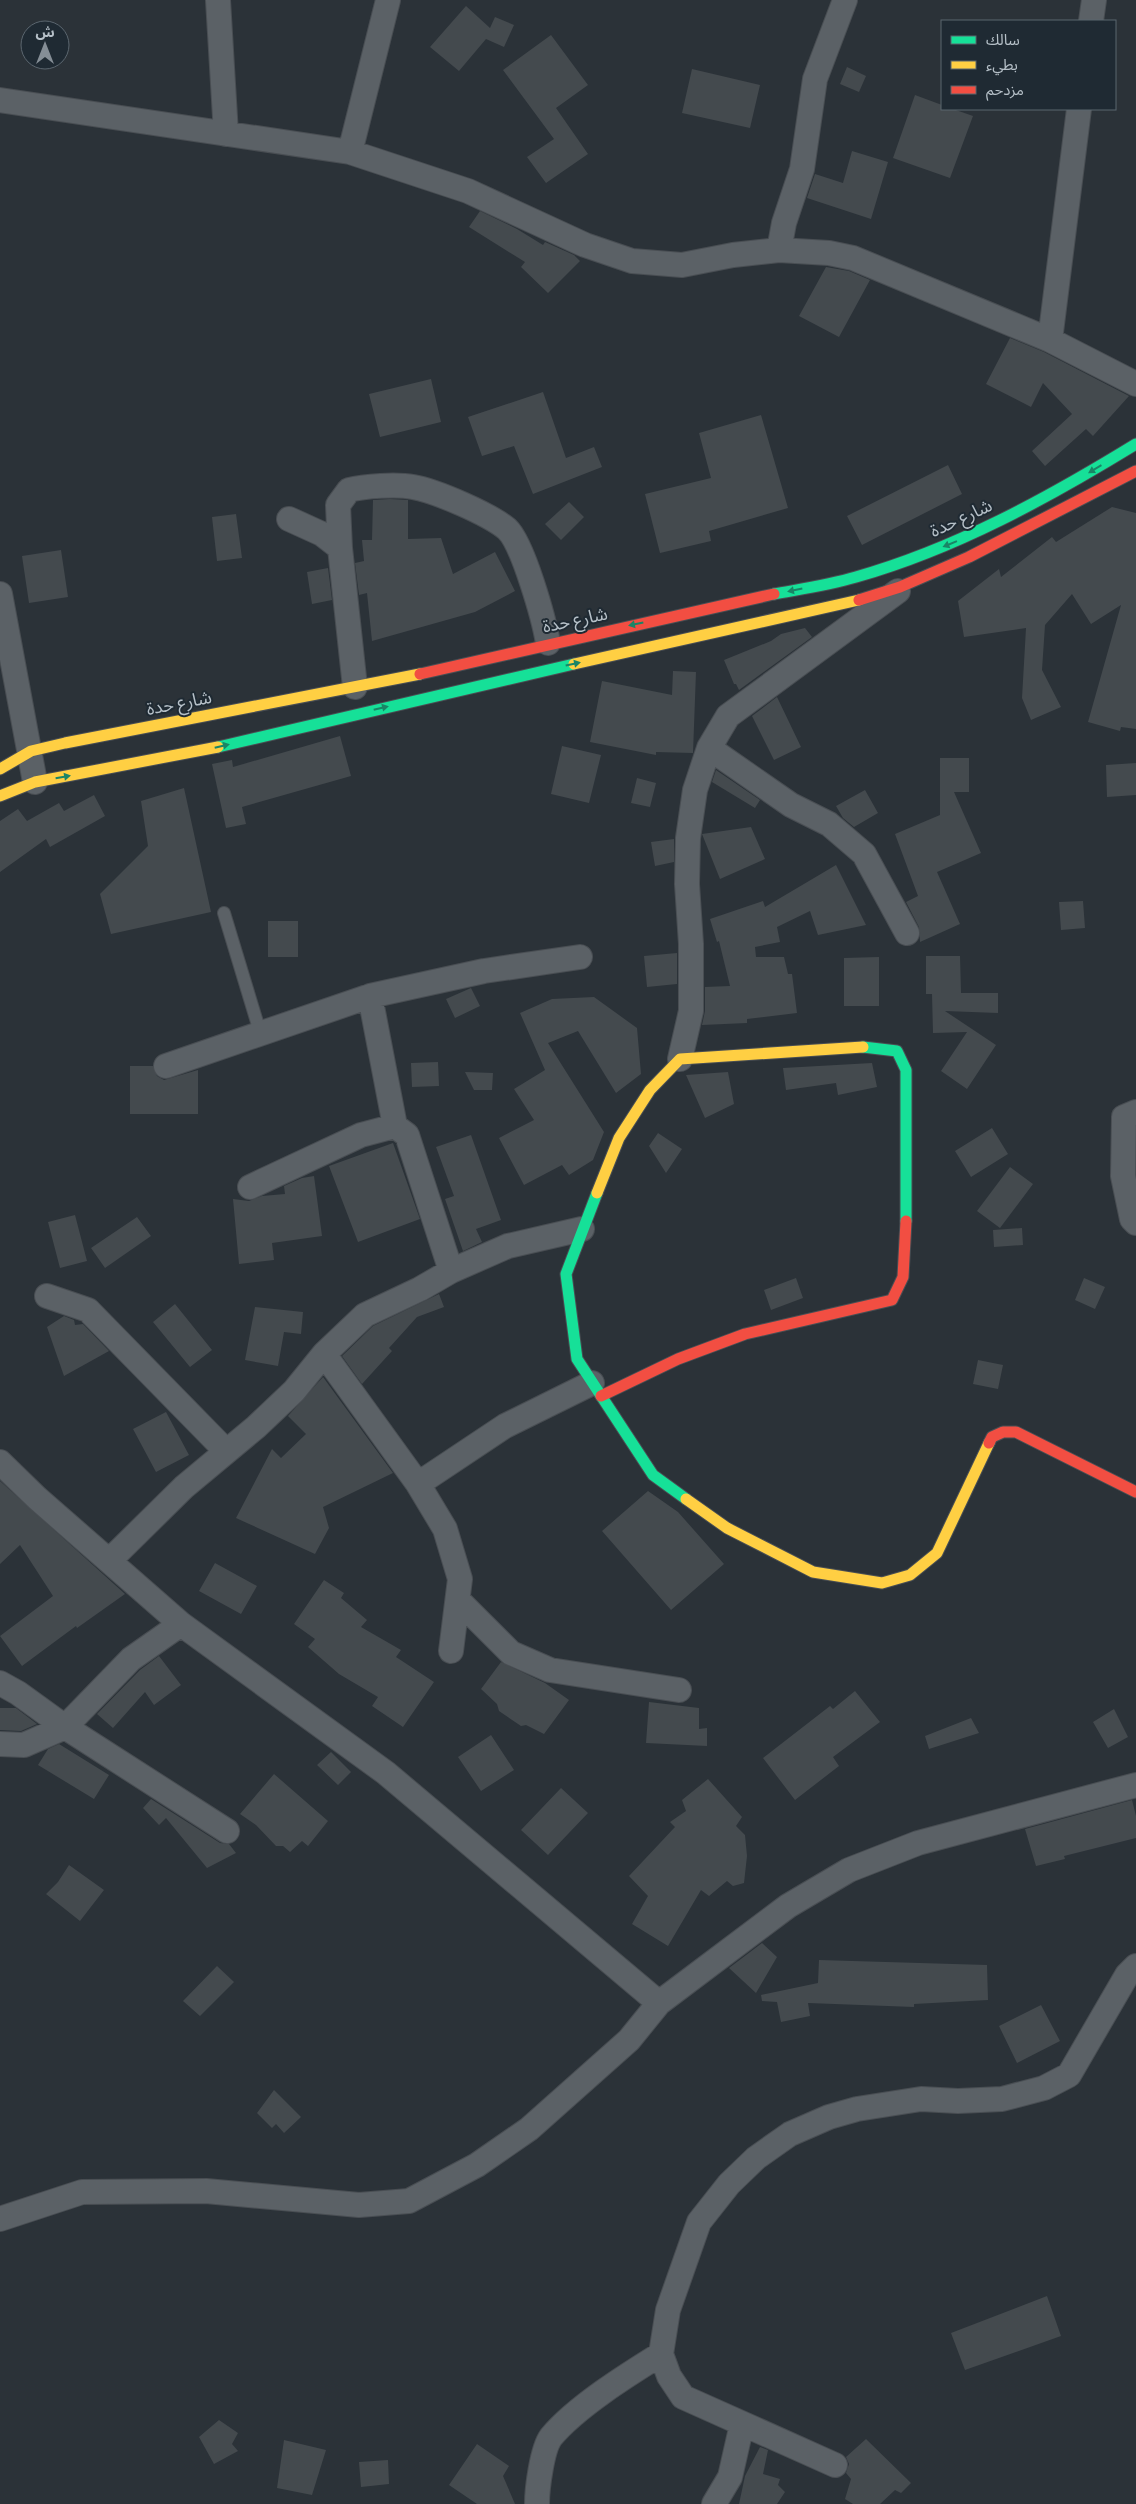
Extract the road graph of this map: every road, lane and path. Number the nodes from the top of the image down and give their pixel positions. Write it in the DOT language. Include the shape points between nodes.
graph roads {
  1 [pos="218,0"];
  2 [pos="388,0"];
  3 [pos="845,0"];
  4 [pos="1094,0"];
  5 [pos="1091,20"];
  6 [pos="0,100"];
  7 [pos="1079,110"];
  8 [pos="226,134"];
  9 [pos="350,152"];
  10 [pos="779,250"];
  11 [pos="1050,340"];
  12 [pos="1136,384"];
  13 [pos="1136,444"];
  14 [pos="1136,471"];
  15 [pos="289,519"];
  16 [pos="979,530"];
  17 [pos="340,548"];
  18 [pos="989,550"];
  19 [pos="854,578"];
  20 [pos="905,587"];
  21 [pos="0,594"];
  22 [pos="864,599"];
  23 [pos="548,643"];
  24 [pos="554,668"];
  25 [pos="355,687"];
  26 [pos="709,748"];
  27 [pos="31,751"];
  28 [pos="0,769"];
  29 [pos="35,782"];
  30 [pos="0,796"];
  31 [pos="224,913"];
  32 [pos="907,933"];
  33 [pos="580,957"];
  34 [pos="370,996"];
  35 [pos="260,1032"];
  36 [pos="680,1059"];
  37 [pos="166,1066"];
  38 [pos="1136,1112"];
  39 [pos="395,1126"];
  40 [pos="250,1187"];
  41 [pos="1136,1223"];
  42 [pos="582,1229"];
  43 [pos="451,1271"];
  44 [pos="47,1296"];
  45 [pos="324,1354"];
  46 [pos="596,1390"];
  47 [pos="226,1451"];
  48 [pos="0,1462"];
  49 [pos="418,1484"];
  50 [pos="1136,1492"];
  51 [pos="110,1560"];
  52 [pos="458,1600"];
  53 [pos="181,1624"];
  54 [pos="451,1651"];
  55 [pos="0,1683"];
  56 [pos="679,1690"];
  57 [pos="65,1727"];
  58 [pos="0,1744"];
  59 [pos="1136,1785"];
  60 [pos="227,1831"];
  61 [pos="1136,1966"];
  62 [pos="659,2003"];
  63 [pos="0,2219"];
  64 [pos="661,2354"];
  65 [pos="742,2424"];
  66 [pos="836,2465"];
  67 [pos="537,2504"];
  68 [pos="714,2504"];
  1 -- 8 [label="street"];
  2 -- 9 [label="street"];
  3 -- 10 [label="street" via="815,79 802,169 784,223"];
  4 -- 5 [label="street"];
  6 -- 8 [label="street"];
  7 -- 11 [label="street"];
  8 -- 9 [label="street"];
  9 -- 10 [label="street" via="468,191 584,245 632,261 682,265"];
  10 -- 11 [label="street" via="854,258"];
  11 -- 12 [label="street"];
  13 -- 16 [label="main road, شارع حدة, one-way" via="1092,471"];
  14 -- 18 [label="main road"];
  15 -- 17 [label="street" via="322,534"];
  16 -- 18 [label="main road"];
  16 -- 19 [label="main road, شارع حدة, one-way" via="893,566"];
  17 -- 23 [label="street" via="338,505 349,490 359,487 413,487 465,506 508,530 527,566"];
  17 -- 25 [label="street"];
  18 -- 20 [label="main road"];
  19 -- 22 [label="main road"];
  19 -- 23 [label="main road, شارع حدة, one-way"];
  20 -- 22 [label="main road"];
  20 -- 26 [label="street" via="728,716"];
  21 -- 27 [label="street"];
  24 -- 22 [label="main road, one-way"];
  23 -- 24 [label="main road"];
  23 -- 25 [label="main road, شارع حدة"];
  29 -- 24 [label="main road, one-way" via="192,753"];
  25 -- 27 [label="main road, شارع حدة"];
  26 -- 32 [label="street" via="791,805 830,824 864,854"];
  26 -- 36 [label="street" via="695,790 688,838 691,1011"];
  27 -- 28 [label="main road, شارع حدة"];
  27 -- 29 [label="street"];
  29 -- 30 [label="main road"];
  31 -- 35 [label="lane"];
  33 -- 34 [label="street" via="484,971"];
  34 -- 35 [label="street"];
  34 -- 39 [label="street"];
  35 -- 37 [label="street"];
  36 -- 42 [label="main road" via="650,1090 619,1138"];
  36 -- 46 [label="main road" via="870,1047 897,1051 906,1070 906,1226 902,1277 892,1300 745,1334"];
  38 -- 41 [label="street" via="1124,1117 1123,1176 1132,1219"];
  39 -- 40 [label="street" via="361,1135"];
  39 -- 43 [label="street" via="407,1135"];
  42 -- 43 [label="street" via="508,1246"];
  42 -- 46 [label="main road" via="566,1274 576,1359"];
  43 -- 45 [label="street" via="365,1315"];
  44 -- 47 [label="street" via="88,1310"];
  45 -- 47 [label="street" via="294,1390"];
  45 -- 49 [label="street"];
  46 -- 49 [label="street" via="505,1426"];
  46 -- 50 [label="main road" via="653,1475 727,1528 813,1572 882,1583 910,1575 937,1553 992,1437 1003,1432 1016,1432"];
  47 -- 51 [label="street" via="184,1487"];
  48 -- 51 [label="street"];
  49 -- 52 [label="street" via="445,1529 460,1579"];
  51 -- 53 [label="street"];
  52 -- 54 [label="street"];
  52 -- 56 [label="street" via="512,1653 550,1670"];
  53 -- 57 [label="street" via="131,1659"];
  53 -- 62 [label="street" via="386,1773"];
  55 -- 57 [label="street"];
  57 -- 58 [label="street" via="24,1745"];
  57 -- 60 [label="street"];
  59 -- 62 [label="street" via="918,1843 850,1870 788,1906"];
  61 -- 64 [label="street" via="1127,1975 1069,2075 1044,2088 1002,2099 921,2099 857,2109 790,2134 756,2158 729,2184 699,2222 668,2310"];
  62 -- 63 [label="street" via="629,2040 529,2129 477,2165 409,2201 359,2205 206,2191 82,2192"];
  64 -- 65 [label="street" via="669,2376 683,2397"];
  64 -- 67 [label="street" via="586,2406 550,2439 536,2485"];
  65 -- 66 [label="street"];
  65 -- 68 [label="street" via="730,2478"];
}
